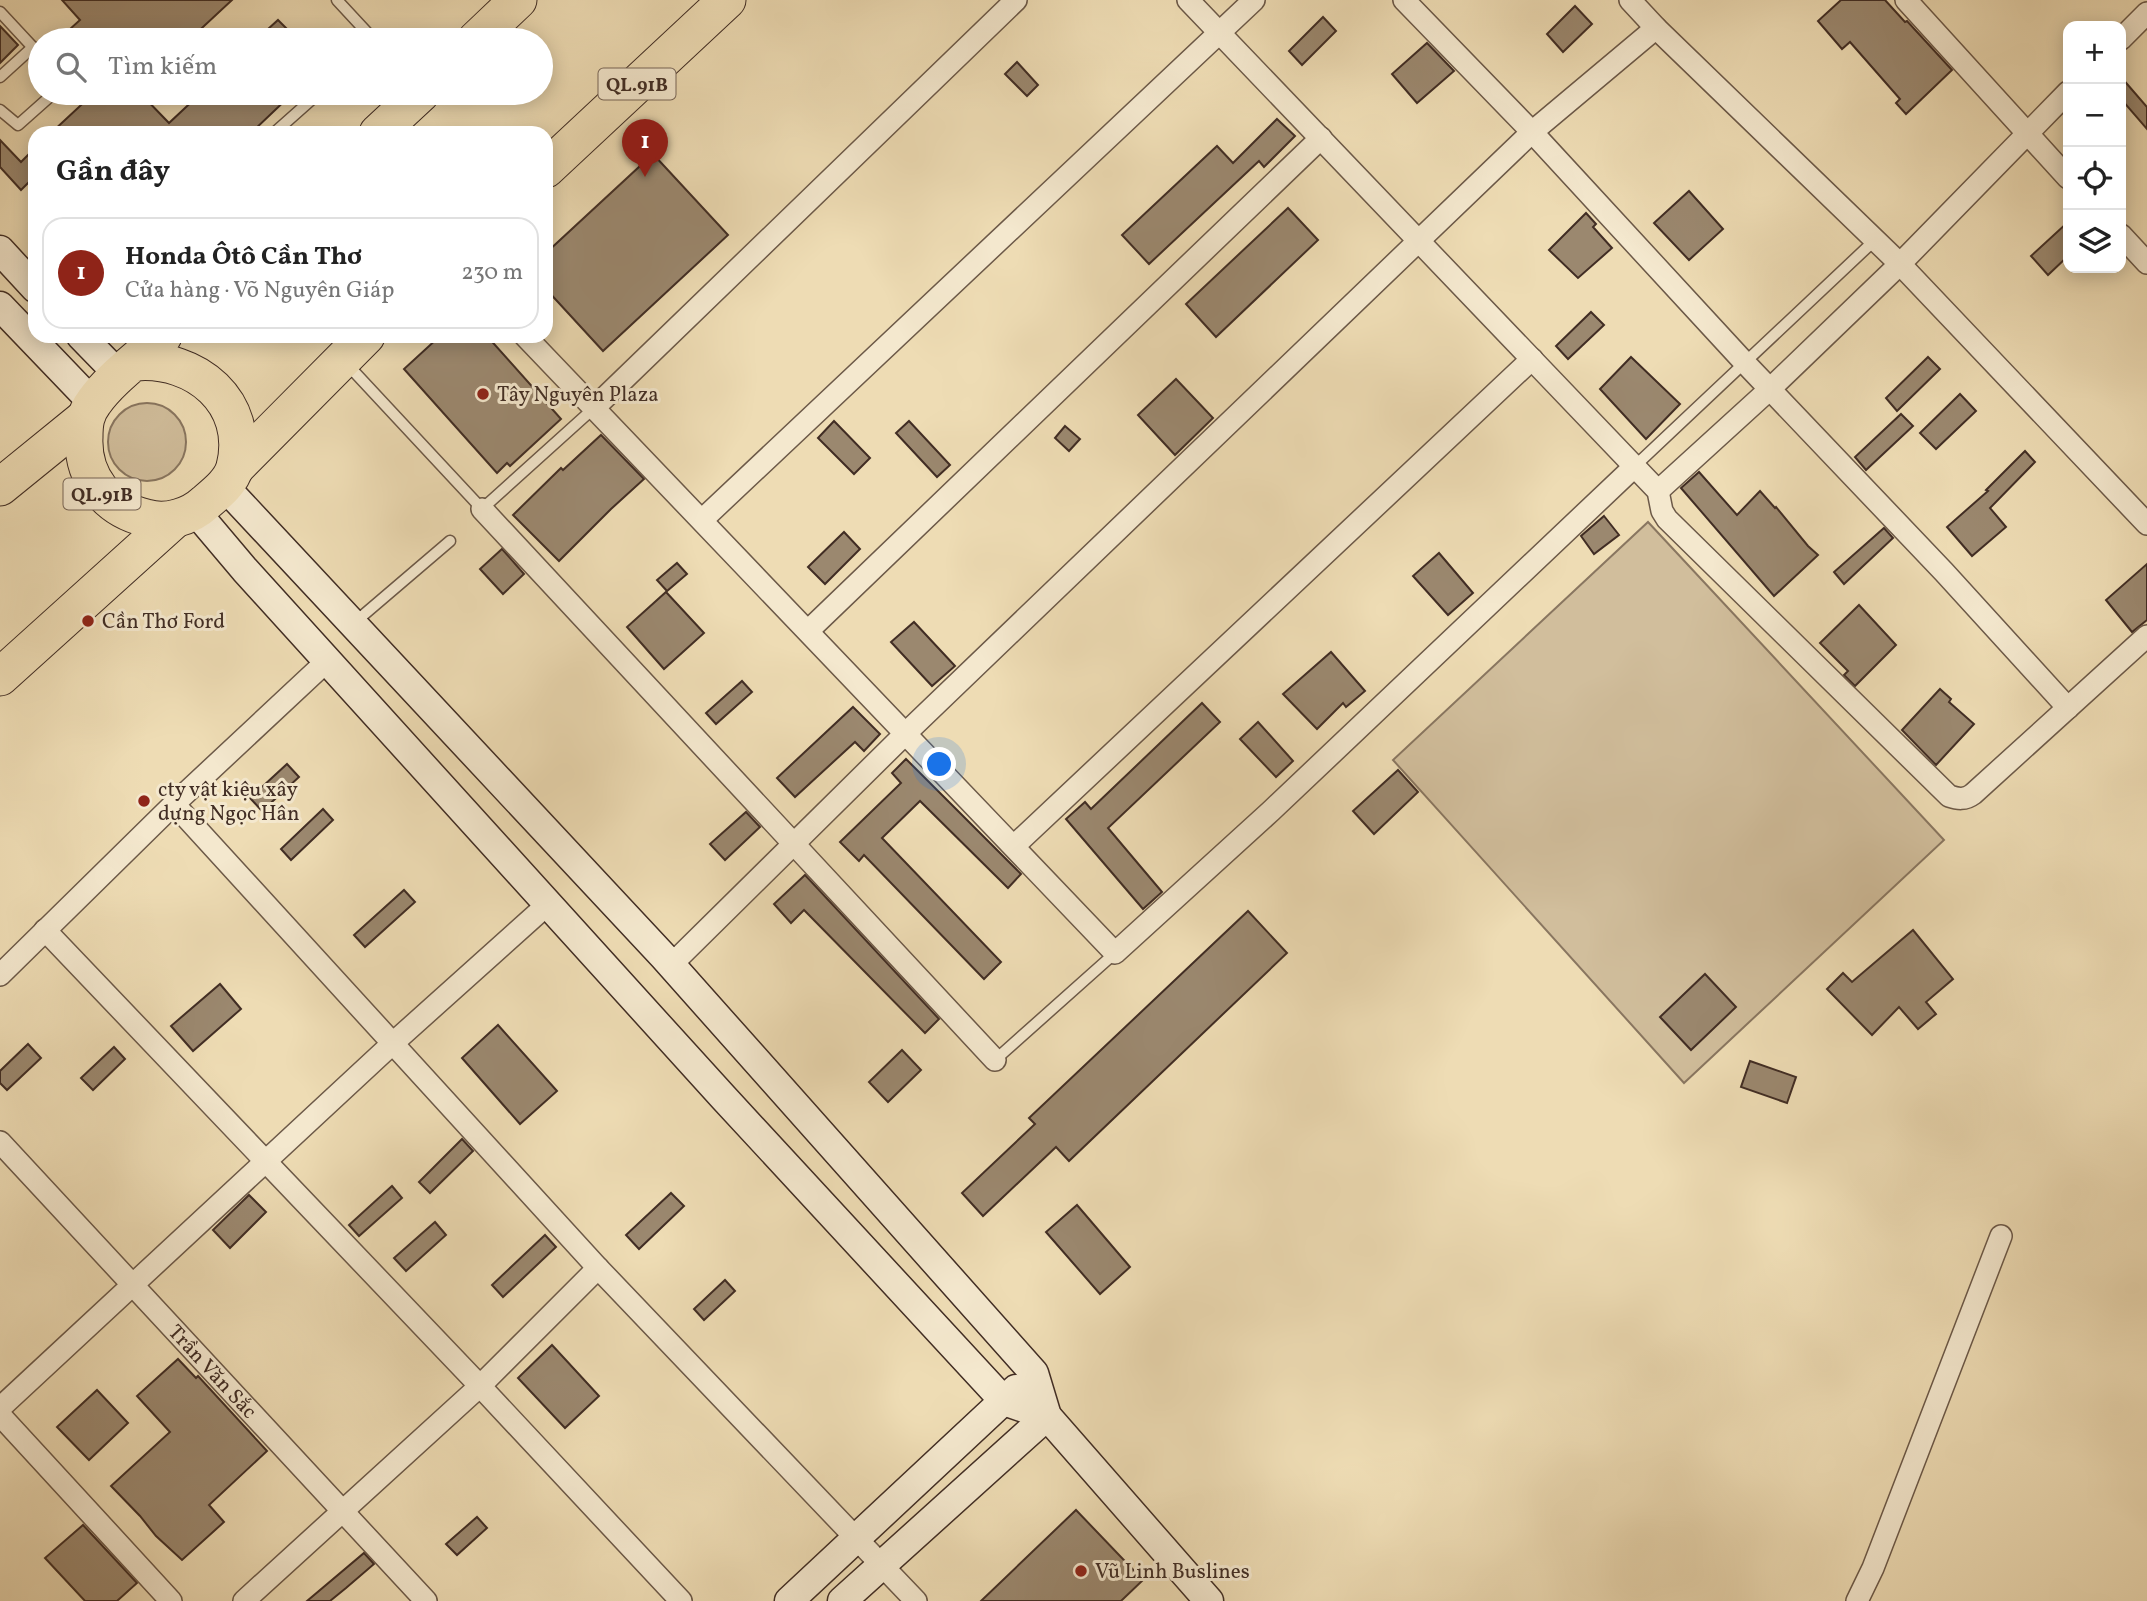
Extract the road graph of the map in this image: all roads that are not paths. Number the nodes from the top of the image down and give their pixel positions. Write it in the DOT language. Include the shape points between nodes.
graph roads {
  1 [pos="337,0"];
  2 [pos="518,0"];
  3 [pos="727,0"];
  4 [pos="1016,0"];
  5 [pos="1188,0"];
  6 [pos="1254,0"];
  7 [pos="1404,0"];
  8 [pos="1630,0"];
  9 [pos="1912,2"];
  10 [pos="0,12"];
  11 [pos="2147,13"];
  12 [pos="363,28"];
  13 [pos="489,28"];
  14 [pos="1656,28"];
  15 [pos="1219,32"];
  16 [pos="2126,34"];
  17 [pos="28,42"];
  18 [pos="28,57"];
  19 [pos="0,77"];
  20 [pos="2063,97"];
  21 [pos="40,105"];
  22 [pos="306,105"];
  23 [pos="408,105"];
  24 [pos="0,110"];
  25 [pos="282,126"];
  26 [pos="386,126"];
  27 [pos="1532,132"];
  28 [pos="2026,133"];
  29 [pos="1321,138"];
  30 [pos="553,162"];
  31 [pos="2063,173"];
  32 [pos="2126,239"];
  33 [pos="1875,240"];
  34 [pos="1419,243"];
  35 [pos="0,250"];
  36 [pos="2146,260"];
  37 [pos="1900,264"];
  38 [pos="28,280"];
  39 [pos="0,306"];
  40 [pos="28,339"];
  41 [pos="32,343"];
  42 [pos="91,343"];
  43 [pos="155,343"];
  44 [pos="532,343"];
  45 [pos="354,347"];
  46 [pos="1532,359"];
  47 [pos="1745,363"];
  48 [pos="127,368"];
  49 [pos="1770,389"];
  50 [pos="594,408"];
  51 [pos="89,410"];
  52 [pos="1635,466"];
  53 [pos="230,477"];
  54 [pos="0,487"];
  55 [pos="1658,491"];
  56 [pos="482,509"];
  57 [pos="186,516"];
  58 [pos="702,520"];
  59 [pos="2147,524"];
  60 [pos="450,541"];
  61 [pos="353,624"];
  62 [pos="808,631"];
  63 [pos="2147,636"];
  64 [pos="327,661"];
  65 [pos="0,677"];
  66 [pos="2068,708"];
  67 [pos="906,733"];
  68 [pos="174,804"];
  69 [pos="794,844"];
  70 [pos="1014,846"];
  71 [pos="548,904"];
  72 [pos="45,930"];
  73 [pos="1115,953"];
  74 [pos="671,965"];
  75 [pos="0,975"];
  76 [pos="392,1044"];
  77 [pos="995,1060"];
  78 [pos="0,1142"];
  79 [pos="266,1161"];
  80 [pos="2001,1236"];
  81 [pos="598,1268"];
  82 [pos="132,1284"];
  83 [pos="1034,1373"];
  84 [pos="480,1386"];
  85 [pos="1004,1401"];
  86 [pos="0,1408"];
  87 [pos="0,1415"];
  88 [pos="1046,1416"];
  89 [pos="342,1511"];
  90 [pos="855,1539"];
  91 [pos="881,1565"];
  92 [pos="171,1601"];
  93 [pos="244,1601"];
  94 [pos="426,1601"];
  95 [pos="681,1601"];
  96 [pos="789,1601"];
  97 [pos="842,1601"];
  98 [pos="916,1601"];
  99 [pos="1209,1601"];
  100 [pos="1857,1601"];
  1 -- 12 [label="lane"];
  2 -- 13 [label="highway"];
  3 -- 30 [label="highway, QL.91B"];
  4 -- 50 [label="street"];
  5 -- 15 [label="street"];
  6 -- 15 [label="street"];
  7 -- 27 [label="street"];
  8 -- 14 [label="street"];
  9 -- 28 [label="street"];
  10 -- 17 [label="lane"];
  11 -- 16 [label="street"];
  14 -- 27 [label="street"];
  14 -- 33 [label="street"];
  15 -- 29 [label="street"];
  15 -- 58 [label="street"];
  18 -- 19 [label="lane"];
  20 -- 28 [label="street"];
  21 -- 24 [label="lane" via="18,125"];
  22 -- 25 [label="lane"];
  23 -- 26 [label="highway"];
  27 -- 34 [label="street"];
  27 -- 47 [label="street"];
  28 -- 31 [label="street"];
  28 -- 37 [label="street"];
  29 -- 34 [label="street"];
  29 -- 62 [label="street"];
  32 -- 36 [label="street"];
  33 -- 37 [label="street"];
  33 -- 47 [label="lane"];
  34 -- 46 [label="street"];
  34 -- 67 [label="street"];
  35 -- 38 [label="street"];
  37 -- 49 [label="street"];
  37 -- 59 [label="street"];
  39 -- 40 [label="street"];
  41 -- 51 [label="street"];
  42 -- 48 [label="street"];
  43 -- 48 [label="highway"];
  44 -- 50 [label="street"];
  45 -- 53 [label="highway, QL.91B"];
  45 -- 56 [label="lane"];
  46 -- 52 [label="street"];
  46 -- 70 [label="street"];
  47 -- 49 [label="street"];
  47 -- 52 [label="lane"];
  48 -- 51 [label="highway"];
  48 -- 53 [label="highway" via="155,360 199,375 218,390 232,413 237,440"];
  49 -- 55 [label="street"];
  49 -- 66 [label="street"];
  50 -- 56 [label="lane"];
  50 -- 58 [label="street"];
  51 -- 54 [label="highway"];
  51 -- 57 [label="highway, QL.91B" via="83,450 89,474 102,494 123,511 149,519"];
  52 -- 55 [label="street"];
  52 -- 73 [label="street"];
  53 -- 57 [label="highway, QL.91B"];
  53 -- 61 [label="street"];
  55 -- 66 [label="street" via="1667,519 1948,796 1968,798"];
  56 -- 69 [label="street"];
  57 -- 64 [label="street" via="245,570"];
  57 -- 65 [label="highway, QL.91B"];
  58 -- 62 [label="street"];
  60 -- 61 [label="lane"];
  61 -- 74 [label="street"];
  62 -- 67 [label="street"];
  63 -- 66 [label="street"];
  64 -- 68 [label="street"];
  64 -- 71 [label="street"];
  67 -- 69 [label="street"];
  67 -- 70 [label="street"];
  68 -- 72 [label="street"];
  68 -- 76 [label="street"];
  69 -- 74 [label="street"];
  69 -- 77 [label="street"];
  70 -- 73 [label="street"];
  71 -- 76 [label="street"];
  71 -- 85 [label="street"];
  72 -- 75 [label="street"];
  72 -- 79 [label="street"];
  73 -- 77 [label="lane"];
  74 -- 83 [label="street"];
  76 -- 79 [label="street"];
  76 -- 81 [label="street"];
  78 -- 82 [label="street, Trần Văn Sắc"];
  79 -- 82 [label="street"];
  79 -- 84 [label="street"];
  80 -- 100 [label="street"];
  81 -- 84 [label="street"];
  81 -- 90 [label="street"];
  82 -- 86 [label="street"];
  82 -- 89 [label="street, Trần Văn Sắc"];
  83 -- 85 [label="street"];
  83 -- 88 [label="street"];
  84 -- 89 [label="street"];
  84 -- 95 [label="street"];
  85 -- 88 [label="street"];
  85 -- 90 [label="street"];
  87 -- 92 [label="street"];
  88 -- 91 [label="street"];
  88 -- 99 [label="street"];
  89 -- 93 [label="street"];
  89 -- 94 [label="street, Trần Văn Sắc"];
  90 -- 91 [label="street"];
  90 -- 96 [label="street"];
  91 -- 97 [label="street"];
  91 -- 98 [label="street"];
}
